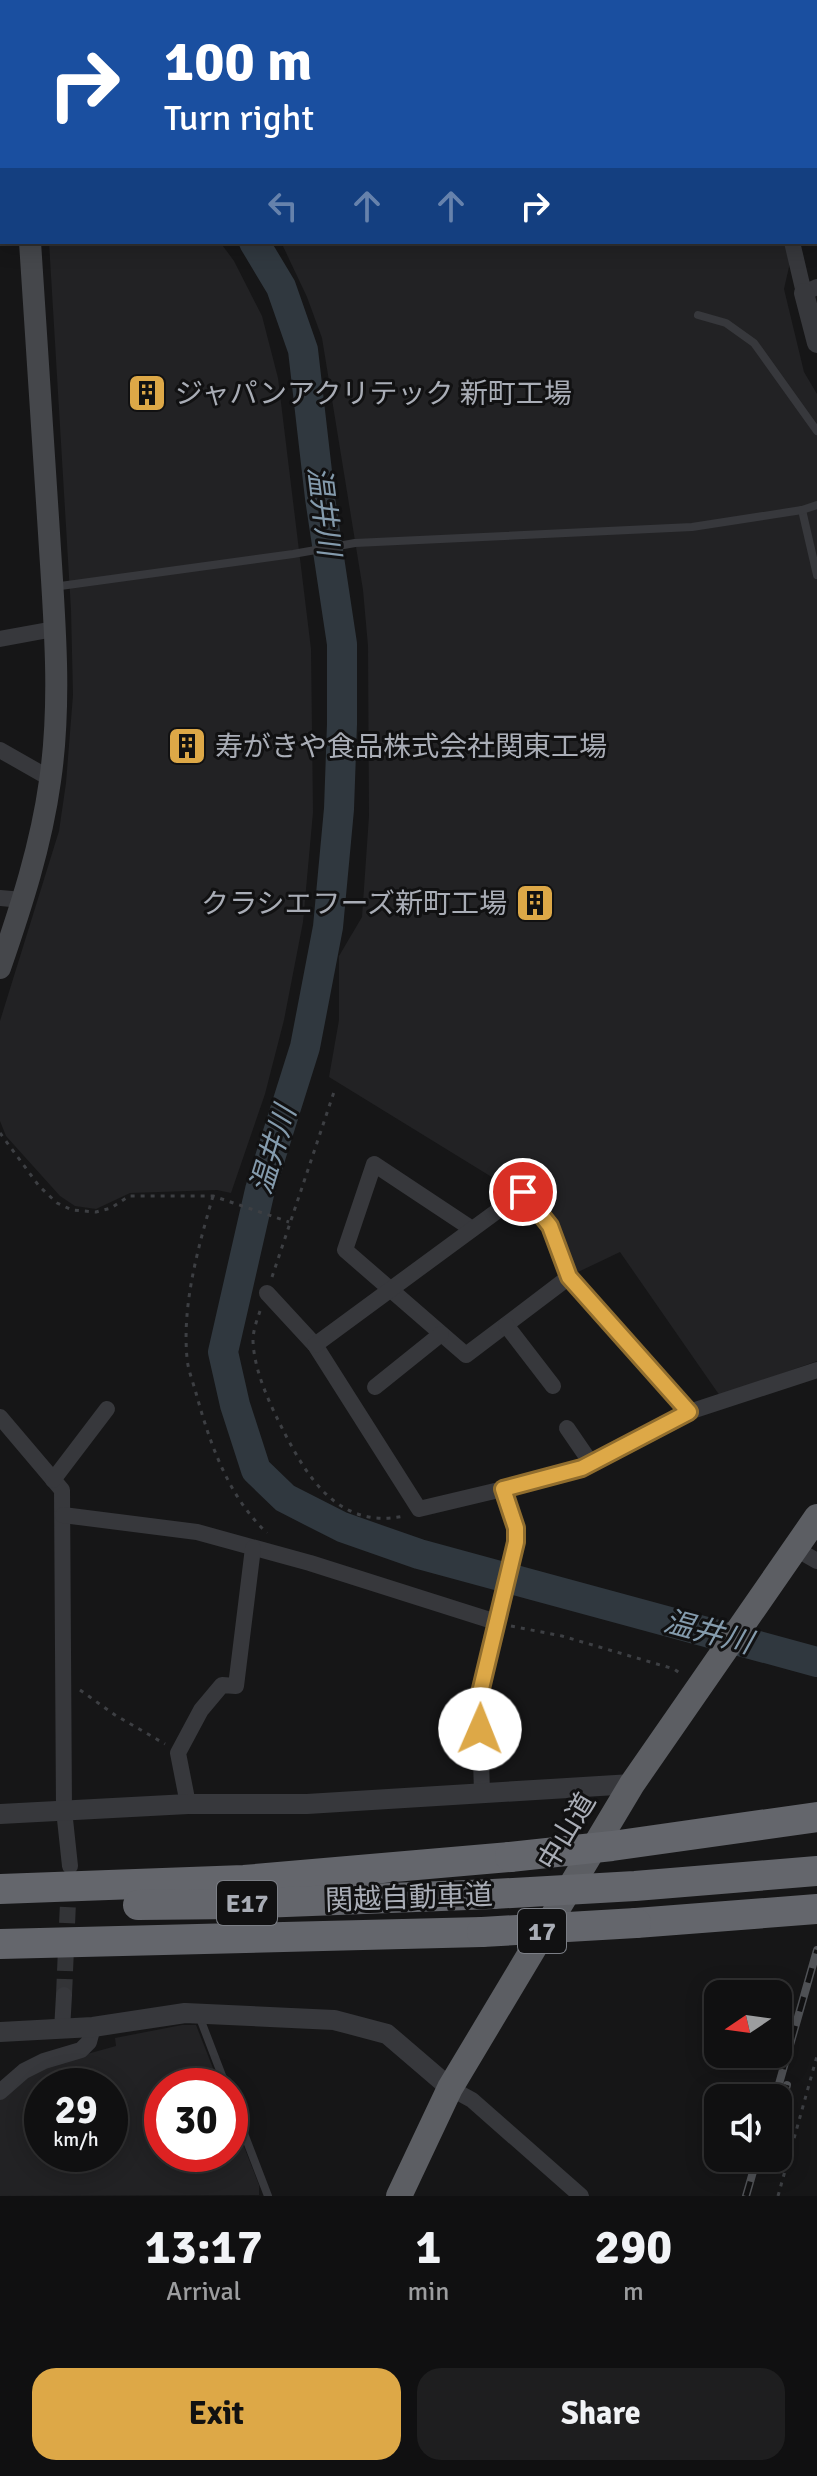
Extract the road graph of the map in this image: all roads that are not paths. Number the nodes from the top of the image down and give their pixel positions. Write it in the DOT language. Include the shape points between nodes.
graph roads {
  1 [pos="30,244"];
  2 [pos="793,244"];
  3 [pos="810,290"];
  4 [pos="698,315"];
  5 [pos="817,343"];
  6 [pos="817,431"];
  7 [pos="817,505"];
  8 [pos="802,510"];
  9 [pos="817,575"];
  10 [pos="52,587"];
  11 [pos="54,629"];
  12 [pos="0,639"];
  13 [pos="0,750"];
  14 [pos="51,779"];
  15 [pos="0,898"];
  16 [pos="23,900"];
  17 [pos="0,968"];
  18 [pos="472,1229"];
  19 [pos="569,1277"];
  20 [pos="389,1289"];
  21 [pos="267,1293"];
  22 [pos="506,1325"];
  23 [pos="441,1334"];
  24 [pos="315,1345"];
  25 [pos="817,1370"];
  26 [pos="553,1386"];
  27 [pos="375,1387"];
  28 [pos="107,1409"];
  29 [pos="689,1412"];
  30 [pos="0,1417"];
  31 [pos="567,1428"];
  32 [pos="591,1463"];
  33 [pos="53,1480"];
  34 [pos="503,1489"];
  35 [pos="63,1515"];
  36 [pos="817,1517"];
  37 [pos="253,1548"];
  38 [pos="806,1555"];
  39 [pos="496,1620"];
  40 [pos="632,1784"];
  41 [pos="482,1792"];
  42 [pos="188,1804"];
  43 [pos="64,1810"];
  44 [pos="0,1814"];
  45 [pos="817,1817"];
  46 [pos="70,1866"];
  47 [pos="817,1871"];
  48 [pos="0,1889"];
  49 [pos="0,1906"];
  50 [pos="817,1909"];
  51 [pos="817,1916"];
  52 [pos="636,1923"];
  53 [pos="0,1944"];
  54 [pos="64,1995"];
  55 [pos="198,2013"];
  56 [pos="93,2027"];
  57 [pos="62,2030"];
  58 [pos="0,2032"];
  59 [pos="219,2068"];
  60 [pos="450,2088"];
  61 [pos="0,2092"];
  62 [pos="248,2144"];
  63 [pos="268,2196"];
  64 [pos="399,2196"];
  65 [pos="581,2196"];
  1 -- 10 [label="main road"];
  2 -- 3 [label="street"];
  3 -- 5 [label="street"];
  4 -- 6 [label="lane" via="726,323 754,343"];
  7 -- 8 [label="lane"];
  8 -- 9 [label="lane"];
  8 -- 10 [label="lane" via="692,527 355,543"];
  10 -- 11 [label="main road"];
  11 -- 12 [label="street"];
  11 -- 14 [label="main road"];
  13 -- 14 [label="street"];
  14 -- 16 [label="main road"];
  15 -- 16 [label="street"];
  16 -- 17 [label="main road"];
  18 -- 19 [label="street" via="523,1192 550,1226"];
  18 -- 20 [label="street"];
  18 -- 20 [label="street" via="374,1164 345,1250"];
  19 -- 22 [label="street"];
  19 -- 29 [label="street"];
  20 -- 23 [label="street"];
  20 -- 24 [label="street"];
  21 -- 24 [label="street"];
  22 -- 23 [label="street" via="466,1355"];
  22 -- 26 [label="street"];
  23 -- 27 [label="street"];
  24 -- 34 [label="street" via="419,1509"];
  25 -- 29 [label="street"];
  28 -- 33 [label="street"];
  29 -- 32 [label="street"];
  30 -- 33 [label="street"];
  31 -- 32 [label="street"];
  32 -- 34 [label="street"];
  33 -- 35 [label="street" via="62,1490"];
  34 -- 39 [label="street" via="516,1528"];
  35 -- 37 [label="street" via="197,1532"];
  35 -- 43 [label="street"];
  36 -- 38 [label="highway, 中山道 / 17"];
  37 -- 39 [label="street"];
  37 -- 42 [label="street" via="236,1686 222,1685 201,1710 178,1753"];
  38 -- 40 [label="highway, 中山道 / 17" via="693,1676"];
  39 -- 41 [label="street" via="479,1697"];
  40 -- 41 [label="street"];
  40 -- 60 [label="highway, 中山道 / 17"];
  41 -- 42 [label="street" via="307,1804"];
  42 -- 43 [label="street"];
  43 -- 44 [label="street"];
  43 -- 46 [label="street"];
  45 -- 48 [label="highway, bridge" via="510,1857 244,1880"];
  47 -- 49 [label="highway, 関越自動車道 / E17, bridge" via="493,1894"];
  50 -- 52 [label="highway, 関越自動車道 / E17"];
  51 -- 52 [label="highway"];
  52 -- 53 [label="highway, 関越自動車道 / E17, bridge"];
  54 -- 57 [label="street"];
  55 -- 56 [label="street"];
  55 -- 59 [label="lane"];
  55 -- 60 [label="street" via="334,2020 387,2034"];
  56 -- 57 [label="street"];
  56 -- 61 [label="street" via="81,2050 24,2071"];
  57 -- 58 [label="street"];
  60 -- 64 [label="highway, 中山道 / 17"];
  60 -- 65 [label="street" via="472,2100"];
  62 -- 63 [label="lane"];
}
